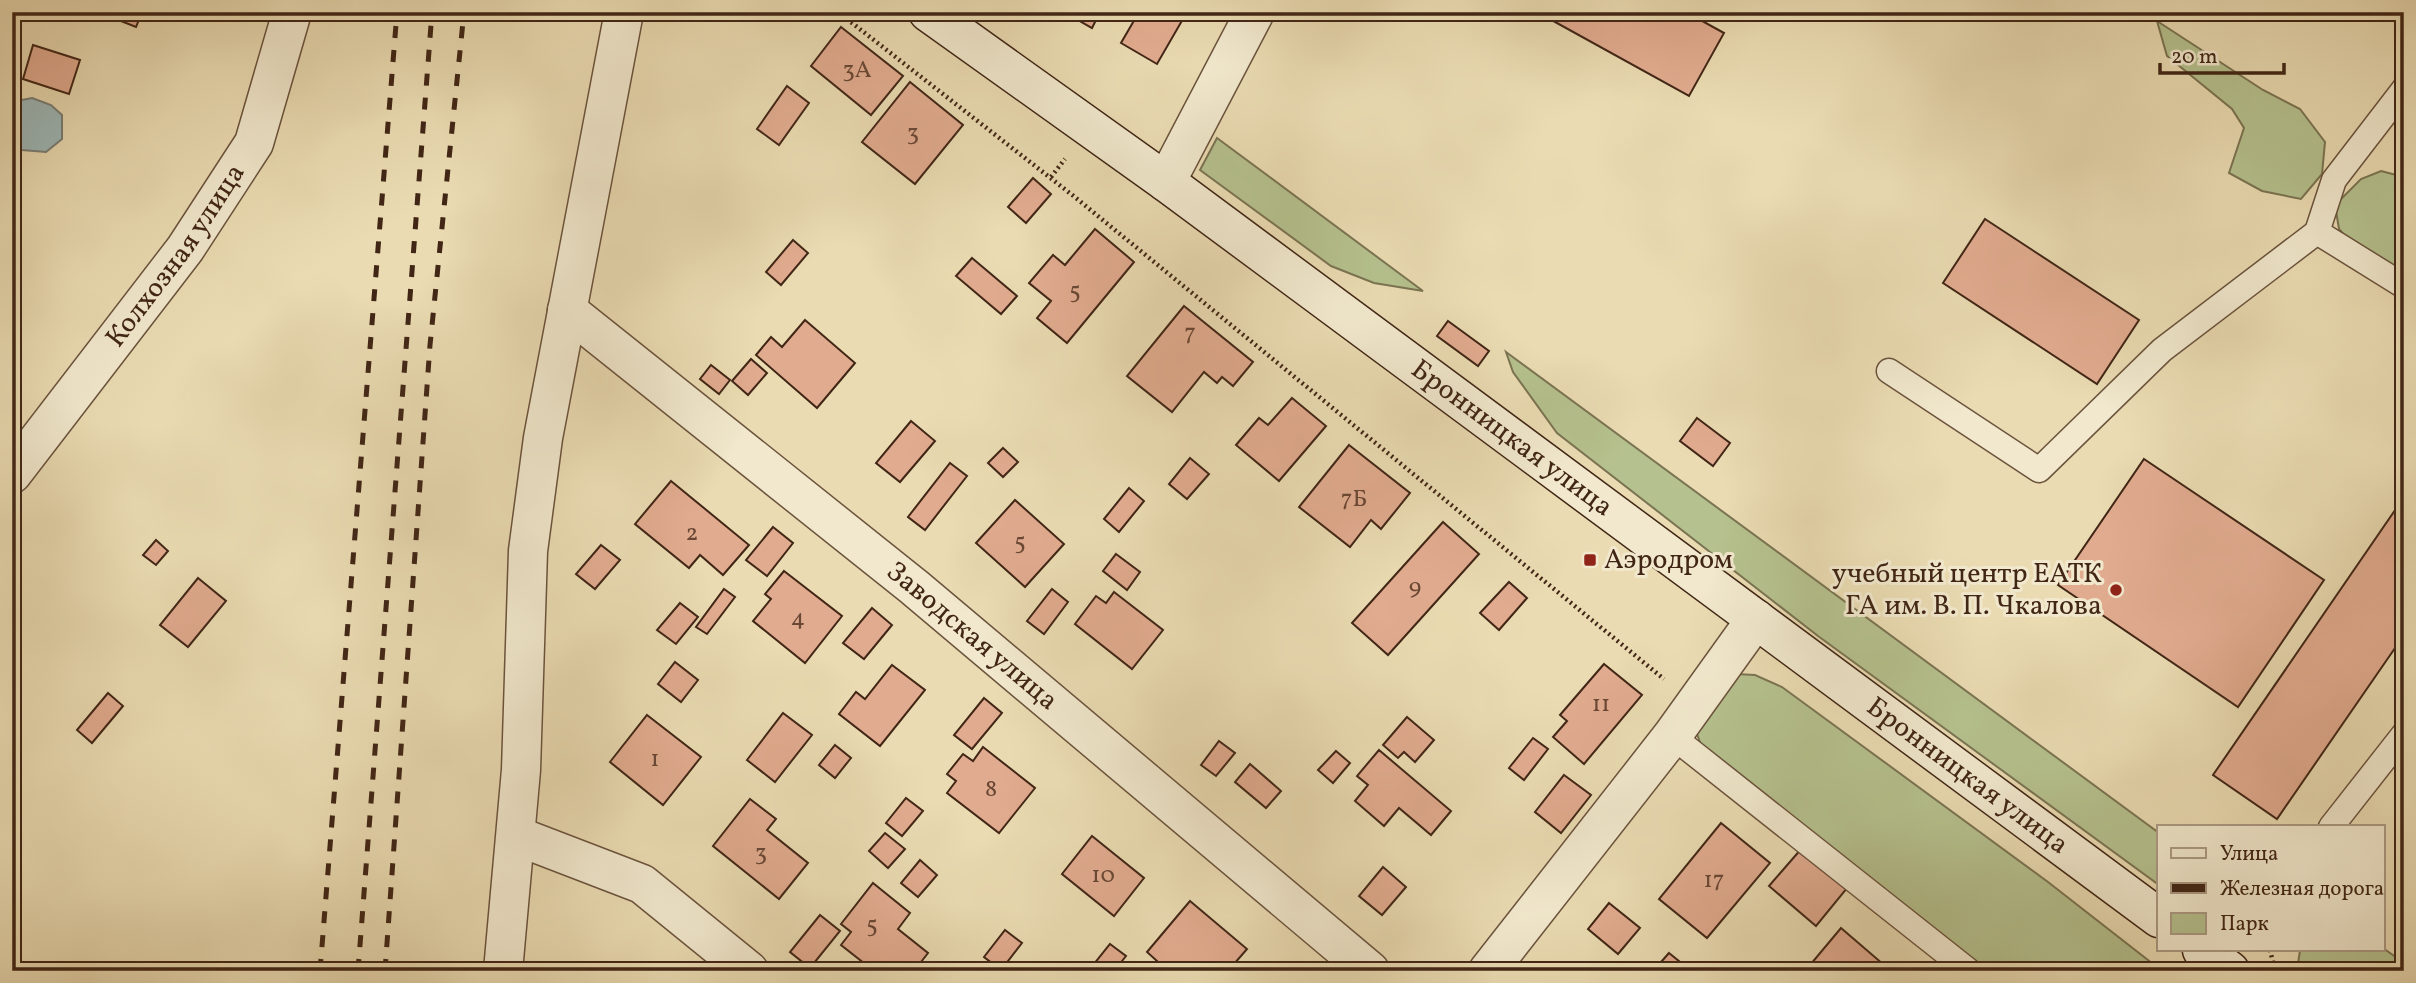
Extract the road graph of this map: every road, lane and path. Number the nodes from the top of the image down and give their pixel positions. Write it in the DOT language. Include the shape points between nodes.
graph roads {
  1 [pos="292,12"];
  2 [pos="624,12"];
  3 [pos="838,12"];
  4 [pos="928,12"];
  5 [pos="1255,12"];
  6 [pos="2404,89"];
  7 [pos="1166,181"];
  8 [pos="2317,232"];
  9 [pos="2404,286"];
  10 [pos="567,310"];
  11 [pos="1889,371"];
  12 [pos="12,474"];
  13 [pos="1756,619"];
  14 [pos="1694,704"];
  15 [pos="2403,735"];
  16 [pos="1672,736"];
  17 [pos="2333,825"];
  18 [pos="517,836"];
  19 [pos="2157,917"];
  20 [pos="503,971"];
  21 [pos="749,971"];
  22 [pos="1370,971"];
  23 [pos="1488,971"];
  24 [pos="1969,971"];
  1 -- 12 [label="street, Колхозная улица" via="254,143 185,249"];
  2 -- 10 [label="street"];
  3 -- 14 [label="path" via="1061,186"];
  4 -- 7 [label="street, Бронницкая улица"];
  5 -- 7 [label="street"];
  6 -- 8 [label="lane" via="2334,180"];
  7 -- 13 [label="street, Бронницкая улица"];
  8 -- 9 [label="lane"];
  8 -- 11 [label="lane" via="2162,350 2039,470"];
  10 -- 18 [label="street" via="528,551"];
  10 -- 22 [label="street, Заводская улица" via="924,596"];
  13 -- 14 [label="street"];
  13 -- 19 [label="street, Бронницкая улица"];
  14 -- 16 [label="street"];
  15 -- 17 [label="lane"];
  16 -- 23 [label="street"];
  16 -- 24 [label="lane"];
  18 -- 20 [label="street"];
  18 -- 21 [label="street" via="642,884"];
}
